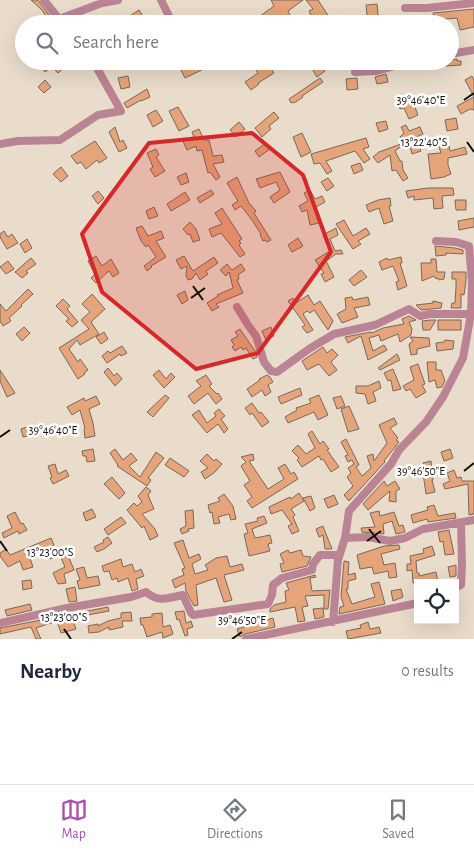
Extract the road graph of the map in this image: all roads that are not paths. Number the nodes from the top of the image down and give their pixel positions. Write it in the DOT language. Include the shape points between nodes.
graph roads {
  1 [pos="44,0"];
  2 [pos="118,0"];
  3 [pos="161,0"];
  4 [pos="474,2"];
  5 [pos="427,4"];
  6 [pos="404,8"];
  7 [pos="56,15"];
  8 [pos="75,15"];
  9 [pos="168,15"];
  10 [pos="474,50"];
  11 [pos="459,52"];
  12 [pos="98,70"];
  13 [pos="380,70"];
  14 [pos="356,72"];
  15 [pos="0,144"];
  16 [pos="436,241"];
  17 [pos="237,307"];
  18 [pos="472,314"];
  19 [pos="474,520"];
  20 [pos="461,523"];
  21 [pos="345,538"];
  22 [pos="340,555"];
  23 [pos="459,586"];
  24 [pos="414,604"];
  25 [pos="333,622"];
  26 [pos="0,623"];
  27 [pos="246,639"];
  1 -- 7 [label="street"];
  2 -- 8 [label="street"];
  3 -- 9 [label="street"];
  4 -- 5 [label="street"];
  5 -- 6 [label="street"];
  10 -- 11 [label="street"];
  12 -- 15 [label="street" via="122,110 98,115 60,140"];
  13 -- 14 [label="street"];
  16 -- 18 [label="street" via="469,246"];
  17 -- 18 [label="street" via="256,336 264,362 271,371 277,372 334,334 375,325 410,310 420,316"];
  18 -- 21 [label="street" via="462,358 443,398 426,422 399,450 392,464 349,511"];
  19 -- 20 [label="street"];
  20 -- 21 [label="street" via="423,530 390,541 368,537"];
  20 -- 23 [label="street"];
  21 -- 22 [label="street"];
  22 -- 25 [label="street"];
  22 -- 26 [label="street" via="320,555 312,564 312,570 282,578 272,585 268,604 193,615 182,595 162,599 153,598 146,592"];
  24 -- 25 [label="street"];
  25 -- 27 [label="street"];
}
